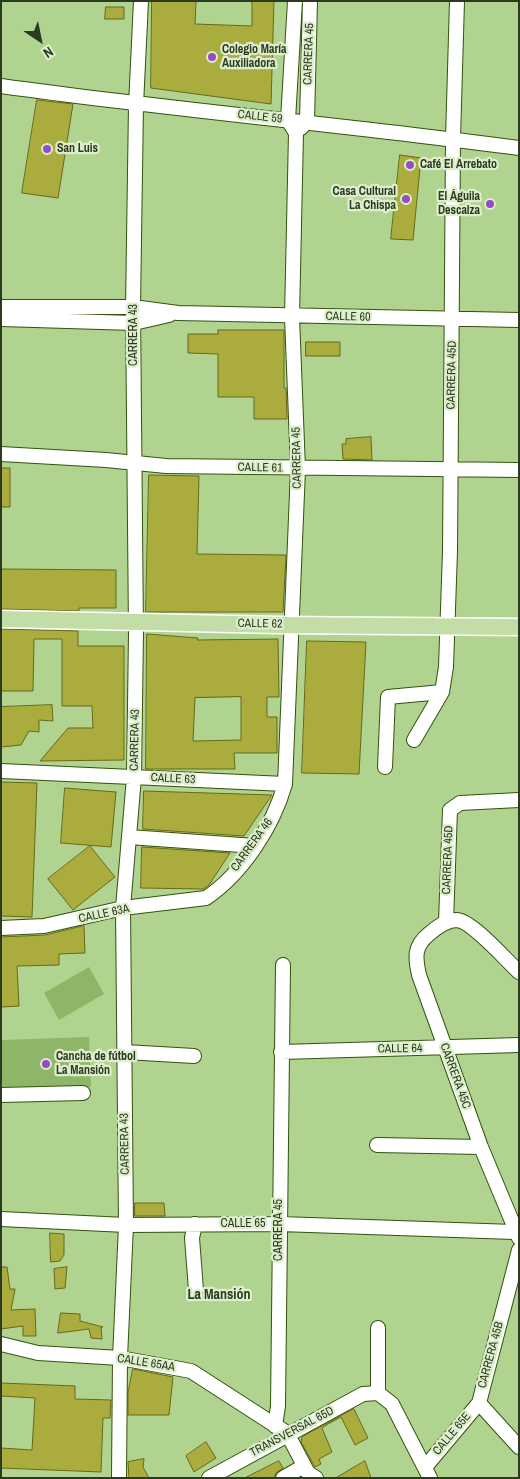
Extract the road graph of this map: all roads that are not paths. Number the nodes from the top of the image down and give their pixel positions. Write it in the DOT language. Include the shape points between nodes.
graph roads {
  1 [pos="140,1"];
  2 [pos="295,1"];
  3 [pos="310,1"];
  4 [pos="457,1"];
  5 [pos="293,27"];
  6 [pos="310,28"];
  7 [pos="292,44"];
  8 [pos="309,44"];
  9 [pos="1,86"];
  10 [pos="136,105"];
  11 [pos="288,120"];
  12 [pos="307,121"];
  13 [pos="296,133"];
  14 [pos="454,139"];
  15 [pos="519,148"];
  16 [pos="1,307"];
  17 [pos="133,307"];
  18 [pos="178,313"];
  19 [pos="292,317"];
  20 [pos="1,319"];
  21 [pos="453,320"];
  22 [pos="519,320"];
  23 [pos="134,323"];
  24 [pos="1,454"];
  25 [pos="134,462"];
  26 [pos="298,469"];
  27 [pos="519,470"];
  28 [pos="451,471"];
  29 [pos="1,619"];
  30 [pos="135,621"];
  31 [pos="291,624"];
  32 [pos="447,625"];
  33 [pos="519,627"];
  34 [pos="442,692"];
  35 [pos="414,740"];
  36 [pos="386,767"];
  37 [pos="1,772"];
  38 [pos="134,777"];
  39 [pos="285,784"];
  40 [pos="519,800"];
  41 [pos="129,837"];
  42 [pos="254,846"];
  43 [pos="206,898"];
  44 [pos="123,908"];
  45 [pos="446,922"];
  46 [pos="1,928"];
  47 [pos="283,966"];
  48 [pos="519,972"];
  49 [pos="519,1044"];
  50 [pos="445,1048"];
  51 [pos="125,1052"];
  52 [pos="281,1052"];
  53 [pos="194,1056"];
  54 [pos="83,1094"];
  55 [pos="1,1095"];
  56 [pos="377,1144"];
  57 [pos="481,1146"];
  58 [pos="1,1219"];
  59 [pos="195,1224"];
  60 [pos="280,1224"];
  61 [pos="126,1225"];
  62 [pos="517,1235"];
  63 [pos="519,1250"];
  64 [pos="196,1290"];
  65 [pos="378,1328"];
  66 [pos="1,1344"];
  67 [pos="120,1358"];
  68 [pos="378,1393"];
  69 [pos="479,1403"];
  70 [pos="281,1430"];
  71 [pos="519,1447"];
  72 [pos="304,1466"];
  73 [pos="428,1472"];
  74 [pos="118,1478"];
  75 [pos="209,1478"];
  76 [pos="283,1478"];
  77 [pos="316,1478"];
  1 -- 10 [label="street, CARRERA 43"];
  2 -- 5 [label="street, CARRERA 45"];
  3 -- 6 [label="street, CARRERA 45"];
  4 -- 14 [label="street, CARRERA 45D"];
  5 -- 6 [label="street"];
  5 -- 7 [label="street, CARRERA 45"];
  6 -- 8 [label="street, CARRERA 45"];
  7 -- 8 [label="street"];
  7 -- 11 [label="street, CARRERA 45"];
  8 -- 12 [label="street, CARRERA 45"];
  9 -- 10 [label="street, CALLE 59"];
  10 -- 11 [label="street, CALLE 59"];
  10 -- 17 [label="street, CARRERA 43"];
  11 -- 12 [label="street, CALLE 59"];
  11 -- 13 [label="street"];
  12 -- 13 [label="street"];
  12 -- 14 [label="street, CALLE 59"];
  13 -- 19 [label="street, CARRERA 45"];
  14 -- 15 [label="street, CALLE 59"];
  14 -- 21 [label="street, CARRERA 45D"];
  16 -- 17 [label="street, CALLE 60"];
  17 -- 18 [label="street, CALLE 60"];
  17 -- 23 [label="street, CARRERA 43"];
  18 -- 19 [label="street, CALLE 60"];
  18 -- 23 [label="street, CALLE 60"];
  19 -- 21 [label="street, CALLE 60"];
  19 -- 26 [label="street, CARRERA 45"];
  20 -- 23 [label="street, CALLE 60"];
  21 -- 22 [label="street, CALLE 60"];
  21 -- 28 [label="street, CARRERA 45D"];
  23 -- 25 [label="street, CARRERA 43"];
  24 -- 25 [label="street, CALLE 61"];
  25 -- 26 [label="street, CALLE 61" via="166,466"];
  25 -- 30 [label="street, CARRERA 43"];
  26 -- 28 [label="street, CALLE 61"];
  26 -- 31 [label="street, CARRERA 45"];
  27 -- 28 [label="street, CALLE 61"];
  28 -- 32 [label="street, CARRERA 45D"];
  29 -- 30 [label="main road, CALLE 62"];
  30 -- 31 [label="main road, CALLE 62"];
  30 -- 38 [label="street, CARRERA 43"];
  31 -- 32 [label="main road, CALLE 62"];
  31 -- 39 [label="street, CARRERA 45"];
  32 -- 33 [label="main road, CALLE 62"];
  32 -- 34 [label="street, CARRERA 45D"];
  34 -- 35 [label="street, CARRERA 45D"];
  34 -- 36 [label="street" via="388,697"];
  37 -- 38 [label="street, CALLE 63"];
  38 -- 39 [label="street, CALLE 63"];
  38 -- 41 [label="street, CARRERA 43"];
  39 -- 42 [label="street, CARRERA 46" via="279,806"];
  40 -- 45 [label="street, CARRERA 45D" via="460,803 450,810"];
  41 -- 42 [label="street"];
  41 -- 44 [label="street, CARRERA 43"];
  42 -- 43 [label="street, CARRERA 46" via="225,882"];
  43 -- 44 [label="street, CALLE 63A"];
  44 -- 46 [label="street, CALLE 63A" via="44,926"];
  44 -- 51 [label="street, CARRERA 43"];
  45 -- 48 [label="street" via="458,920 469,925"];
  45 -- 50 [label="street, CARRERA 45C" via="423,939 417,948 416,960"];
  47 -- 52 [label="street, CARRERA 45"];
  49 -- 50 [label="street, CALLE 64"];
  50 -- 52 [label="street, CALLE 64"];
  50 -- 57 [label="street, CARRERA 45C"];
  51 -- 53 [label="street"];
  51 -- 61 [label="street, CARRERA 43"];
  52 -- 60 [label="street, CARRERA 45"];
  54 -- 55 [label="street"];
  56 -- 57 [label="street"];
  57 -- 62 [label="street, CARRERA 45C"];
  58 -- 61 [label="street, CALLE 65"];
  59 -- 60 [label="street, CALLE 65"];
  59 -- 61 [label="street, CALLE 65"];
  59 -- 64 [label="street" via="192,1238"];
  60 -- 62 [label="street, CALLE 65"];
  60 -- 70 [label="street, CARRERA 45" via="278,1406"];
  61 -- 67 [label="street, CARRERA 43"];
  63 -- 69 [label="street, CARRERA 45B"];
  65 -- 68 [label="street"];
  66 -- 67 [label="street, CALLE 65AA" via="38,1353"];
  67 -- 70 [label="street, CALLE 65AA" via="191,1371"];
  67 -- 74 [label="street, CARRERA 43"];
  68 -- 70 [label="street, TRANSVERSAL 65D" via="363,1394"];
  68 -- 73 [label="street" via="392,1404"];
  69 -- 71 [label="street, CARRERA 45B"];
  69 -- 73 [label="street, CALLE 65E"];
  70 -- 72 [label="street"];
  70 -- 75 [label="street, TRANSVERSAL 65D"];
  72 -- 76 [label="street"];
  72 -- 77 [label="street"];
}
